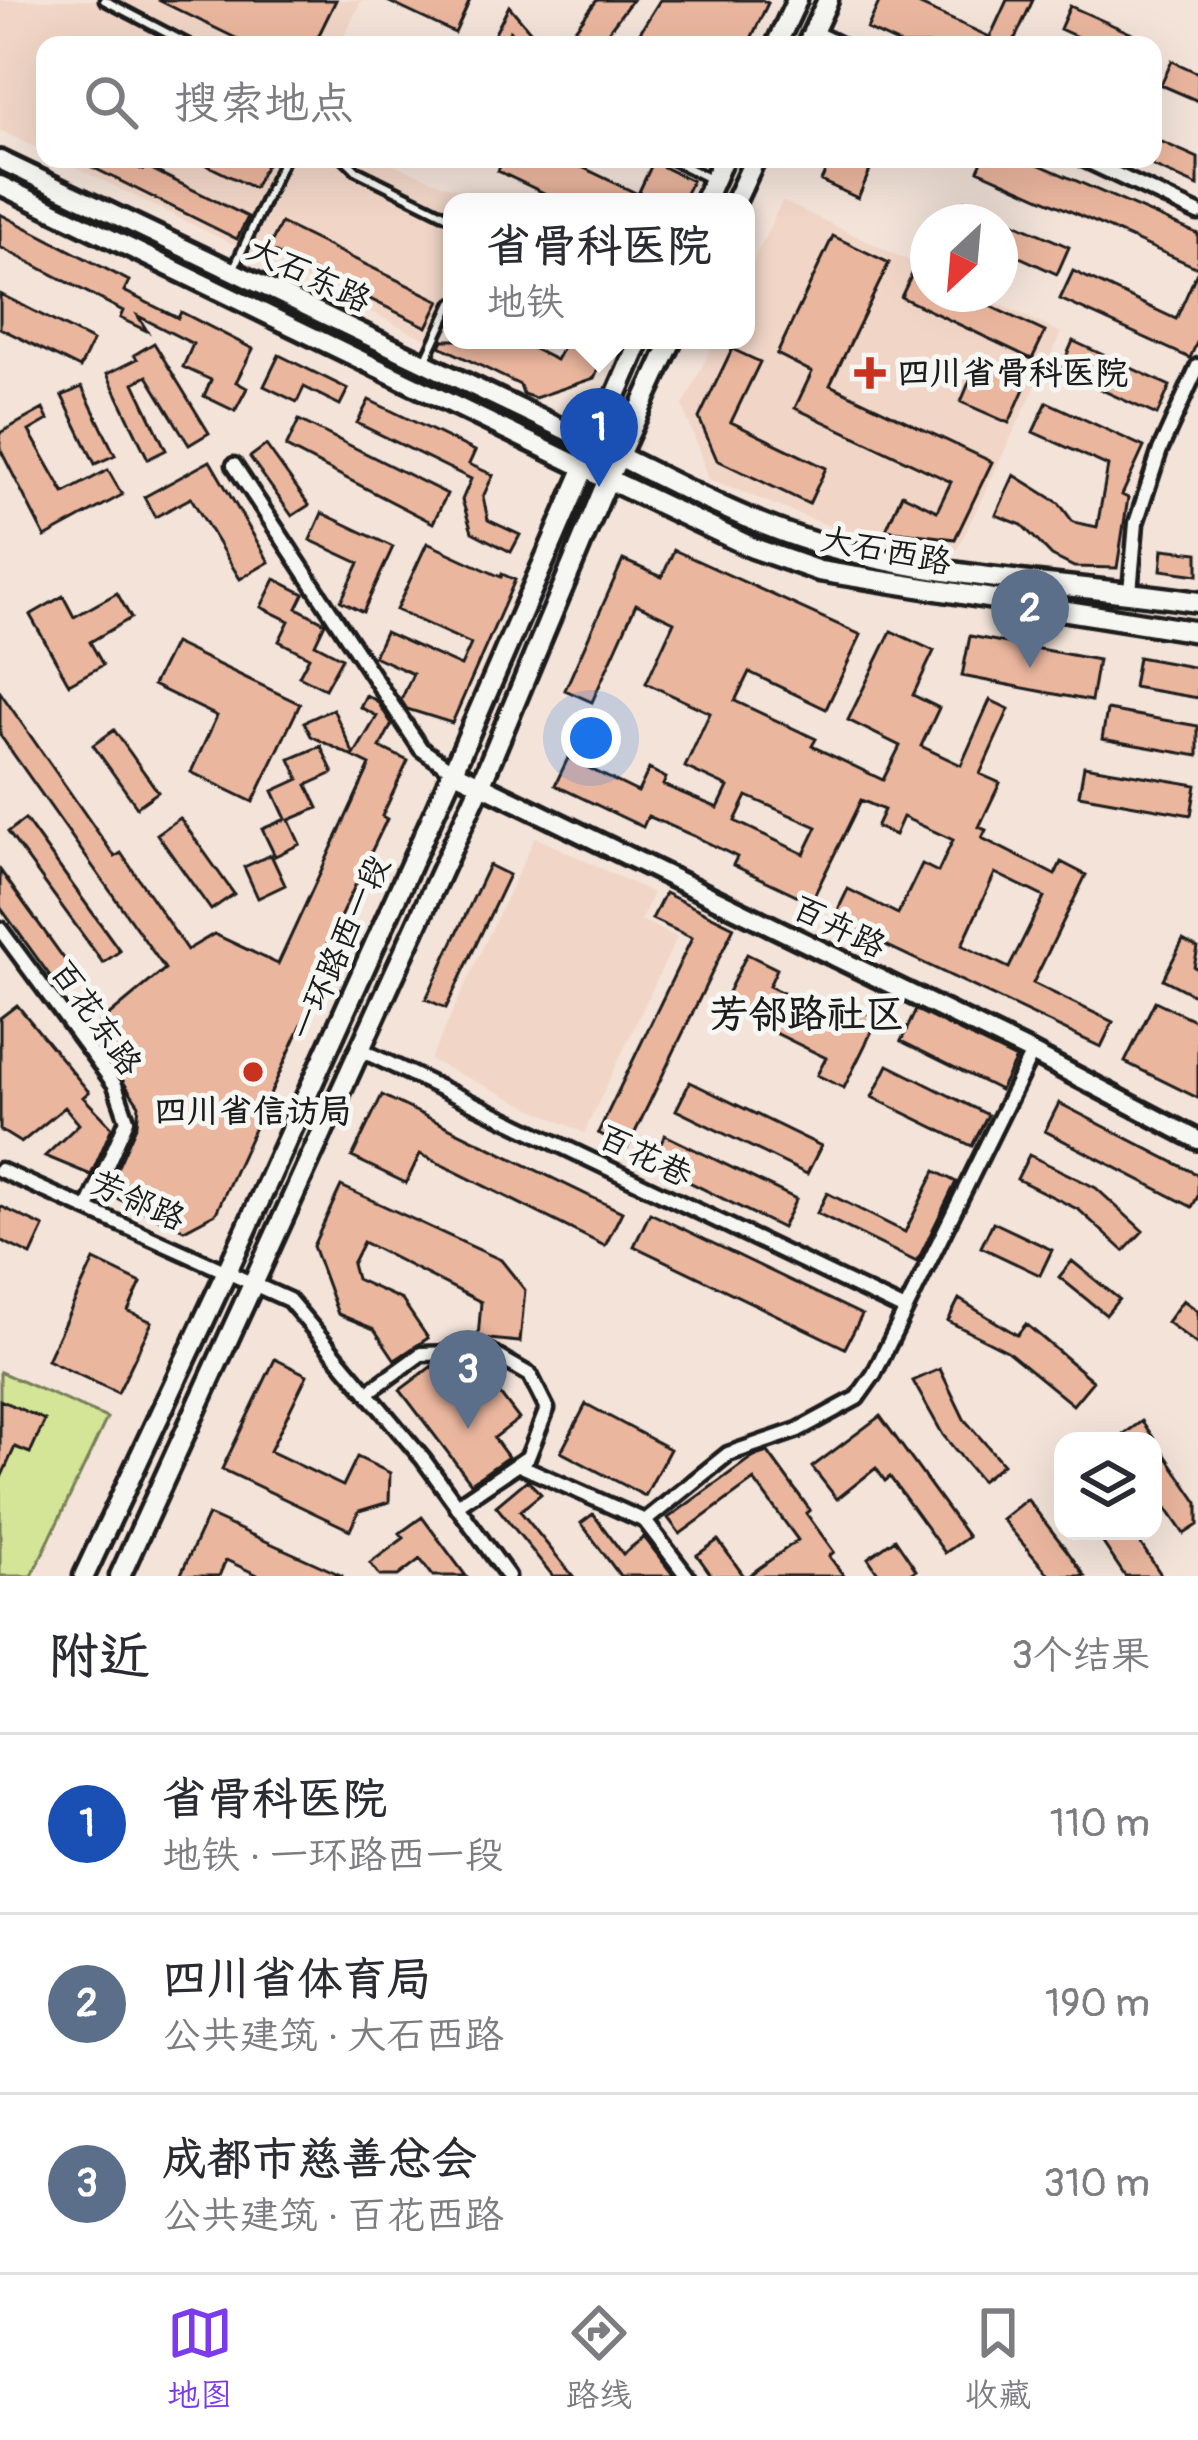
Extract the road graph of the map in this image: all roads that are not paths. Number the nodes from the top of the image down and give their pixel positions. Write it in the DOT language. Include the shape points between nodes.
graph roads {
  1 [pos="104,0"];
  2 [pos="797,0"];
  3 [pos="828,0"];
  4 [pos="173,36"];
  5 [pos="780,36"];
  6 [pos="811,36"];
  7 [pos="0,160"];
  8 [pos="280,168"];
  9 [pos="354,168"];
  10 [pos="688,168"];
  11 [pos="719,168"];
  12 [pos="1102,168"];
  13 [pos="714,181"];
  14 [pos="0,185"];
  15 [pos="708,193"];
  16 [pos="1198,213"];
  17 [pos="443,214"];
  18 [pos="232,272"];
  19 [pos="443,322"];
  20 [pos="636,349"];
  21 [pos="668,349"];
  22 [pos="424,362"];
  23 [pos="1198,366"];
  24 [pos="592,443"];
  25 [pos="619,456"];
  26 [pos="234,465"];
  27 [pos="582,467"];
  28 [pos="608,479"];
  29 [pos="1130,592"];
  30 [pos="1198,602"];
  31 [pos="1198,632"];
  32 [pos="453,771"];
  33 [pos="480,786"];
  34 [pos="0,929"];
  35 [pos="361,1050"];
  36 [pos="1031,1053"];
  37 [pos="1198,1140"];
  38 [pos="0,1170"];
  39 [pos="88,1208"];
  40 [pos="228,1270"];
  41 [pos="254,1283"];
  42 [pos="905,1310"];
  43 [pos="368,1394"];
  44 [pos="517,1464"];
  45 [pos="456,1507"];
  46 [pos="644,1521"];
  47 [pos="84,1576"];
  48 [pos="120,1576"];
  49 [pos="508,1576"];
  50 [pos="687,1576"];
  1 -- 4 [label="lane"];
  2 -- 5 [label="main road"];
  3 -- 6 [label="main road"];
  7 -- 18 [label="main road, 大石东路"];
  8 -- 18 [label="lane"];
  9 -- 17 [label="lane"];
  10 -- 13 [label="lane"];
  11 -- 13 [label="main road"];
  12 -- 16 [label="street"];
  13 -- 15 [label="main road"];
  14 -- 27 [label="main road, 大石东路"];
  18 -- 22 [label="main road, 大石东路"];
  19 -- 22 [label="lane"];
  20 -- 24 [label="main road, 一环路西一段"];
  21 -- 25 [label="main road, 一环路西一段"];
  22 -- 24 [label="main road, 大石东路"];
  23 -- 29 [label="street" via="1136,524"];
  24 -- 25 [label="main road, 大石西路"];
  24 -- 27 [label="main road, 一环路西一段"];
  25 -- 28 [label="main road, 一环路西一段"];
  25 -- 29 [label="main road, 大石西路" via="776,530 847,551"];
  26 -- 32 [label="street" via="421,748"];
  27 -- 28 [label="main road, 大石西路"];
  27 -- 32 [label="main road, 一环路西一段"];
  28 -- 31 [label="main road, 大石西路" via="819,571"];
  28 -- 33 [label="main road, 一环路西一段"];
  29 -- 30 [label="main road, 大石西路"];
  32 -- 33 [label="main road, 百卉路"];
  32 -- 40 [label="main road, 一环路西一段"];
  33 -- 35 [label="main road, 一环路西一段"];
  33 -- 36 [label="main road, 百卉路"];
  34 -- 39 [label="street, 百花东路" via="115,1085 127,1120"];
  35 -- 41 [label="main road, 一环路西一段"];
  35 -- 42 [label="street, 百花巷"];
  36 -- 37 [label="main road, 百卉路"];
  36 -- 42 [label="street"];
  38 -- 39 [label="street, 芳邻路"];
  39 -- 40 [label="street, 芳邻路"];
  40 -- 41 [label="street, 芳邻路"];
  40 -- 47 [label="main road, 一环路西一段"];
  41 -- 43 [label="street, 芳邻路" via="289,1300"];
  41 -- 48 [label="main road, 一环路西一段"];
  42 -- 46 [label="street" via="857,1398 728,1454"];
  43 -- 44 [label="street" via="421,1354 490,1352 530,1375 547,1409 528,1457"];
  43 -- 45 [label="street, 芳邻路"];
  44 -- 45 [label="street"];
  44 -- 46 [label="street"];
  45 -- 49 [label="street, 芳邻路"];
  46 -- 50 [label="street"];
}
